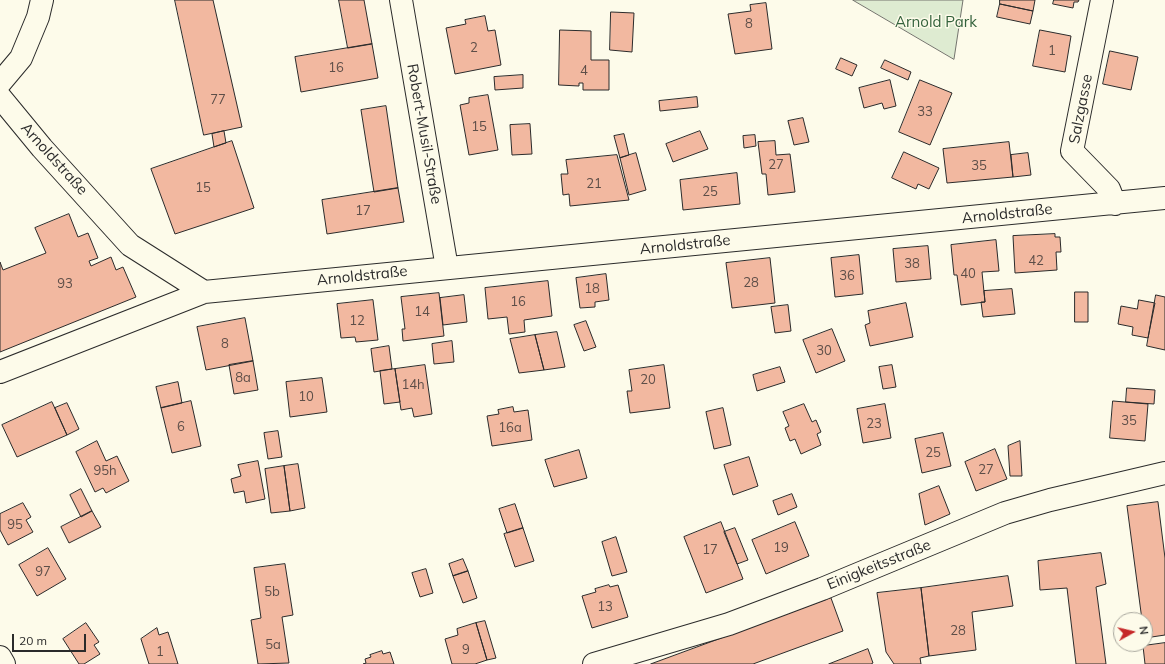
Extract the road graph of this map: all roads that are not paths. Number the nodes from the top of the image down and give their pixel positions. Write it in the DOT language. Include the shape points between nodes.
graph roads {
  1 [pos="42,0"];
  2 [pos="401,0"];
  3 [pos="1102,0"];
  4 [pos="0,83"];
  5 [pos="0,98"];
  6 [pos="1165,198"];
  7 [pos="1115,204"];
  8 [pos="447,268"];
  9 [pos="204,292"];
  10 [pos="0,372"];
  11 [pos="1165,473"];
  12 [pos="0,657"];
  13 [pos="4,664"];
  14 [pos="594,664"];
  1 -- 4 [label="street" via="38,17 21,58"];
  2 -- 8 [label="street, Robert-Musil-Straße"];
  3 -- 7 [label="street, Salzgasse" via="1072,151 1109,189"];
  5 -- 9 [label="street, Arnoldstraße" via="130,245"];
  6 -- 7 [label="street, Arnoldstraße"];
  7 -- 8 [label="street, Arnoldstraße"];
  8 -- 9 [label="street, Arnoldstraße"];
  9 -- 10 [label="street, Arnoldstraße"];
  11 -- 14 [label="street, Einigkeitsstraße" via="1004,513 822,589 729,624"];
  12 -- 13 [label="street"];
}
